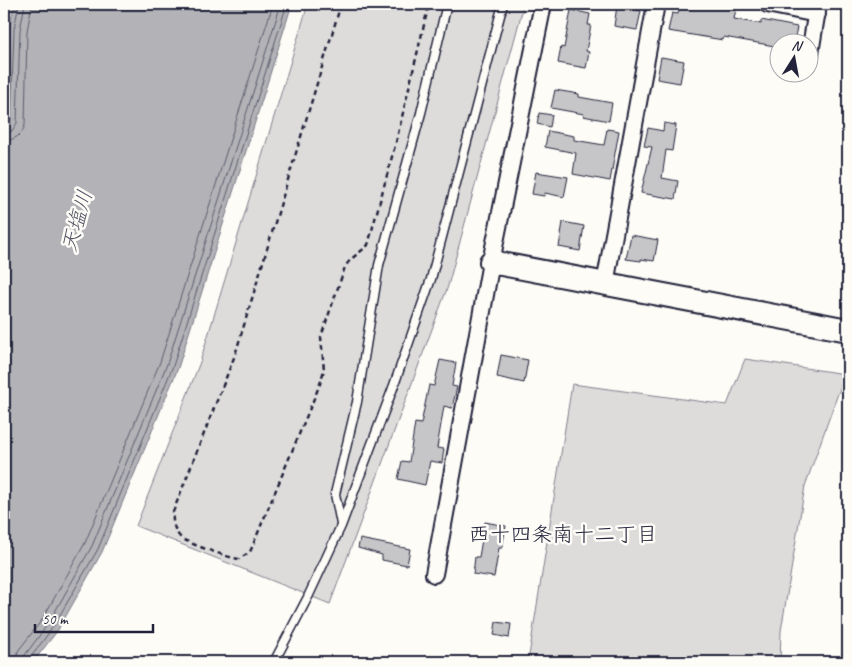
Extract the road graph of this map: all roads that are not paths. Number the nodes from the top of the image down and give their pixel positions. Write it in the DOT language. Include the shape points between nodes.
graph roads {
  1 [pos="447,4"];
  2 [pos="503,4"];
  3 [pos="543,4"];
  4 [pos="656,4"];
  5 [pos="767,4"];
  6 [pos="818,9"];
  7 [pos="814,32"];
  8 [pos="491,262"];
  9 [pos="605,284"];
  10 [pos="848,330"];
  11 [pos="341,526"];
  12 [pos="434,574"];
  13 [pos="274,662"];
  1 -- 11 [label="lane" via="379,265 357,402 335,494"];
  2 -- 11 [label="lane" via="431,279"];
  3 -- 8 [label="street"];
  4 -- 9 [label="street"];
  5 -- 6 [label="street"];
  6 -- 7 [label="street"];
  8 -- 9 [label="street"];
  8 -- 12 [label="street"];
  9 -- 10 [label="street"];
  11 -- 13 [label="lane"];
}
